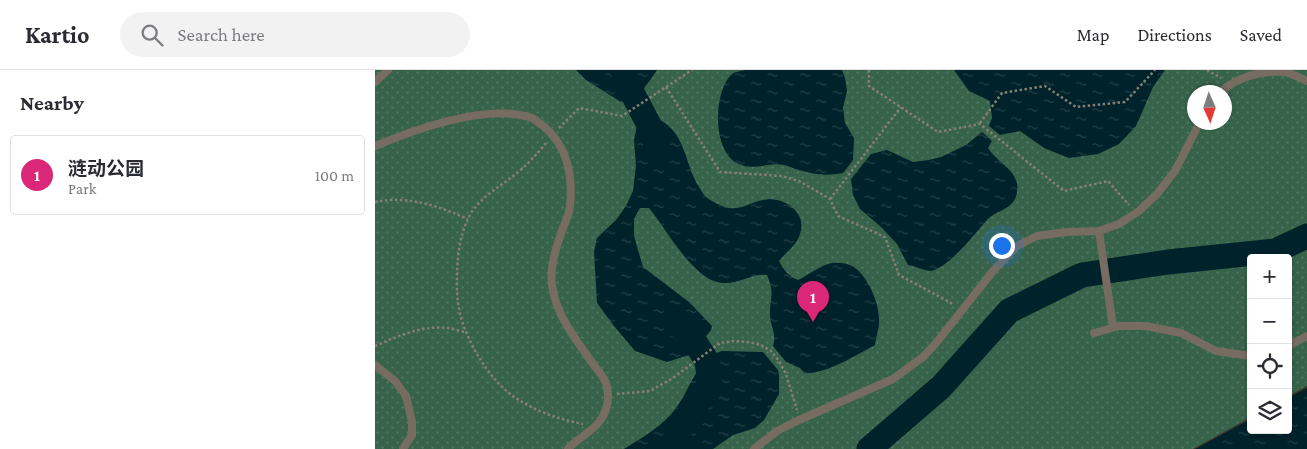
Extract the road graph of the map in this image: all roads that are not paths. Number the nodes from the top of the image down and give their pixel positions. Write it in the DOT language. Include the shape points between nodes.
graph roads {
  1 [pos="388,70"];
  2 [pos="1307,81"];
  3 [pos="375,82"];
  4 [pos="1230,85"];
  5 [pos="1196,130"];
  6 [pos="375,146"];
  7 [pos="1099,231"];
  8 [pos="1113,327"];
  9 [pos="1094,333"];
  10 [pos="1307,336"];
  11 [pos="1292,344"];
  12 [pos="1247,355"];
  13 [pos="375,366"];
  14 [pos="403,449"];
  15 [pos="568,449"];
  16 [pos="754,449"];
  1 -- 3 [label="lane"];
  2 -- 4 [label="lane" via="1283,71 1260,71 1242,76"];
  5 -- 7 [label="lane" via="1175,171 1157,194 1119,224"];
  6 -- 15 [label="lane" via="482,113 531,117 559,143 570,167 570,210 552,271 552,291 563,319 605,381 609,400 601,421"];
  7 -- 8 [label="lane"];
  7 -- 16 [label="lane" via="1037,236 1017,246 928,352 893,379 777,431"];
  8 -- 9 [label="lane"];
  8 -- 12 [label="lane" via="1146,326 1181,333 1216,351"];
  10 -- 11 [label="lane"];
  13 -- 14 [label="lane" via="395,380 406,396 412,435"];
}
